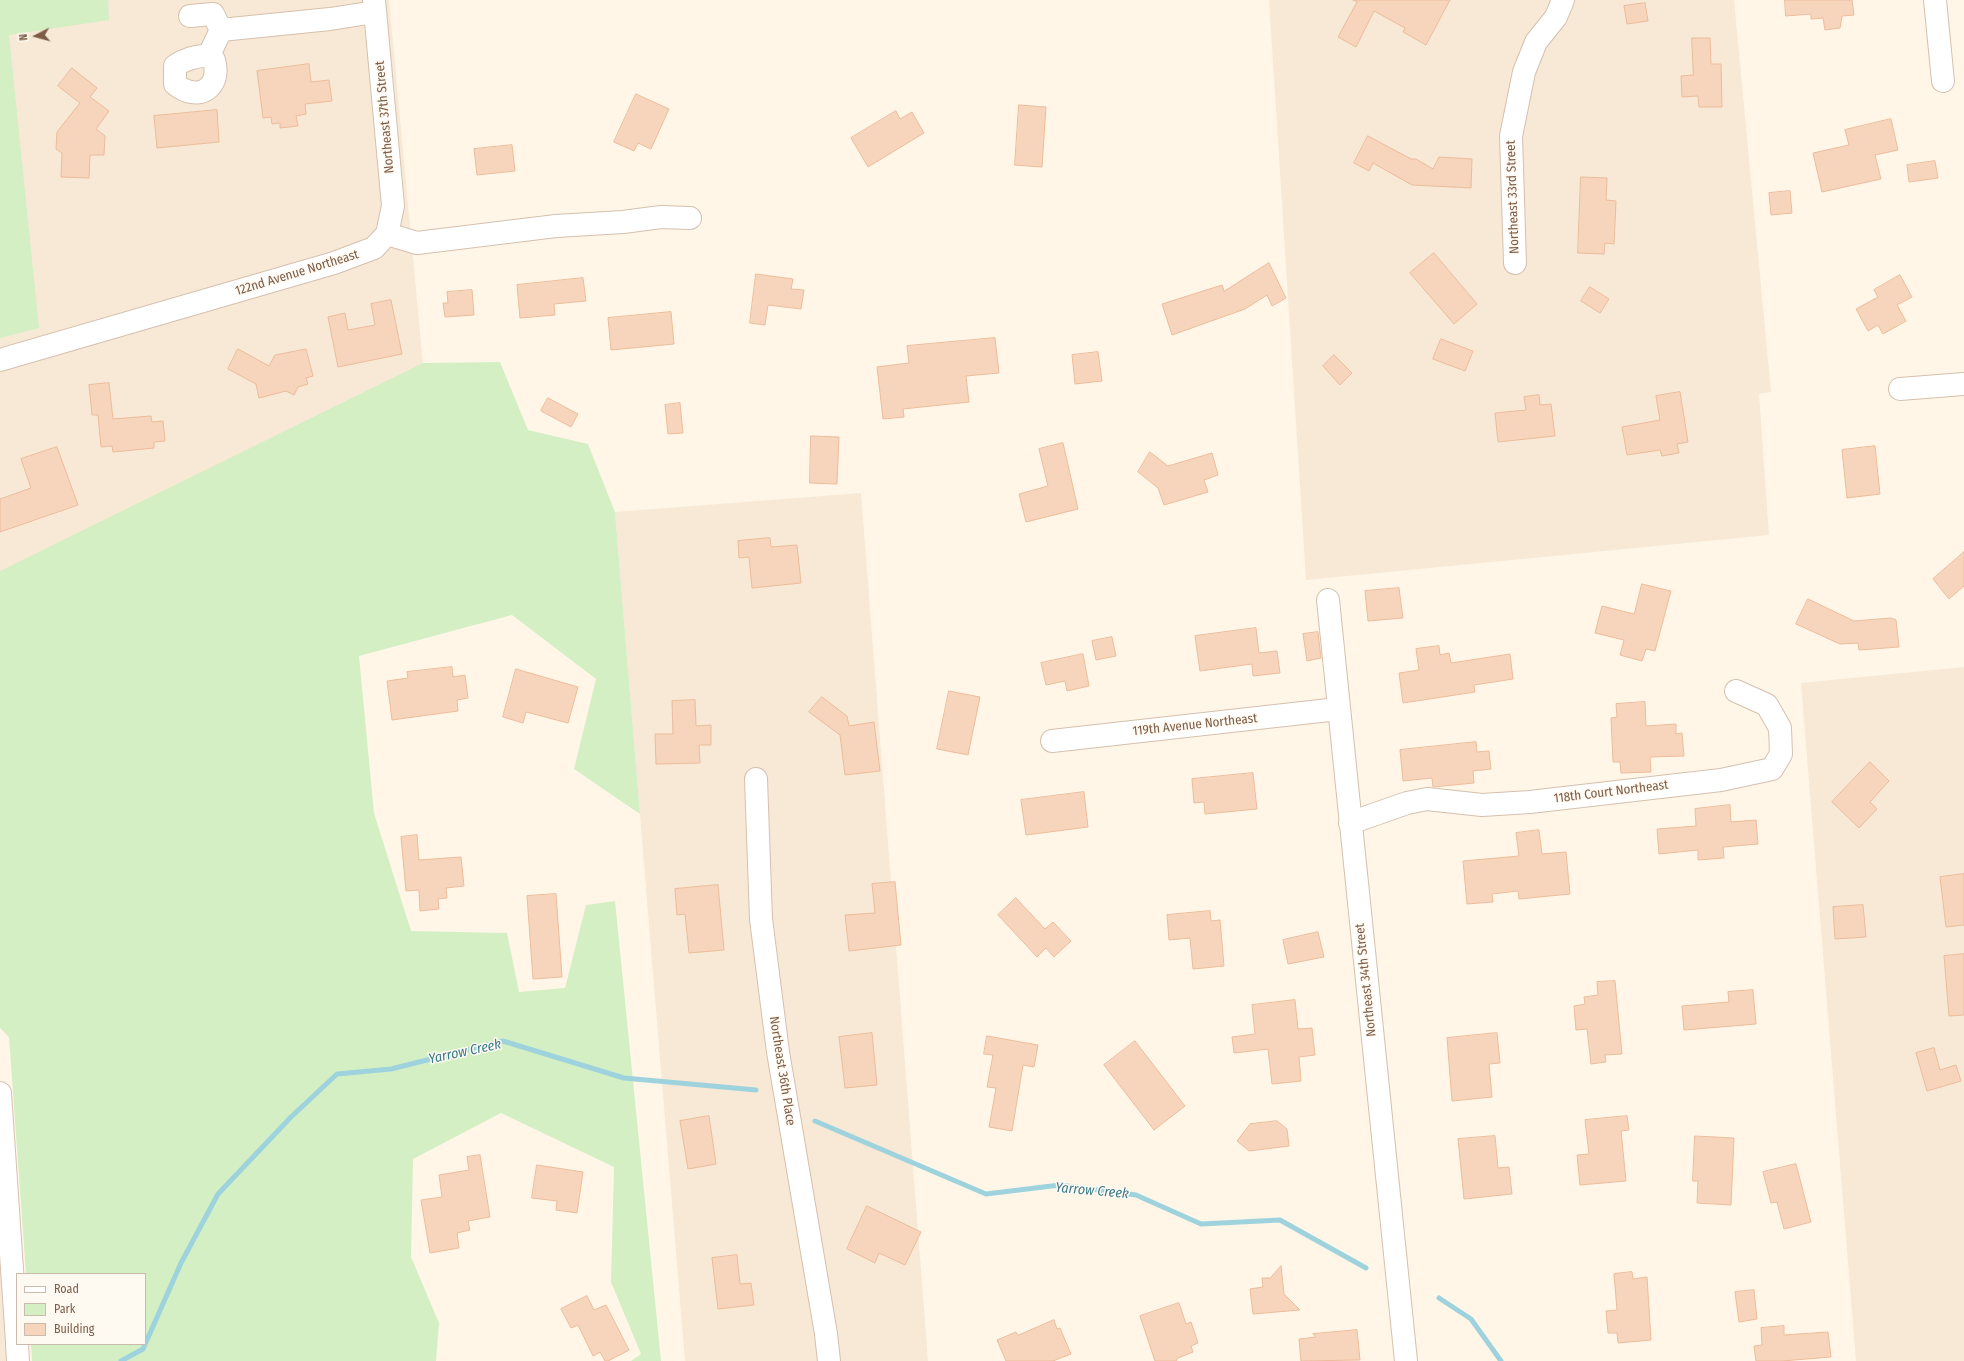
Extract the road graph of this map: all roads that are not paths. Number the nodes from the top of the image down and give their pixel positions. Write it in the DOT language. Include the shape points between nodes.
graph roads {
  1 [pos="1563,0"];
  2 [pos="1934,0"];
  3 [pos="375,6"];
  4 [pos="190,16"];
  5 [pos="221,30"];
  6 [pos="208,55"];
  7 [pos="1943,81"];
  8 [pos="690,218"];
  9 [pos="387,234"];
  10 [pos="1515,263"];
  11 [pos="0,360"];
  12 [pos="1964,384"];
  13 [pos="1900,389"];
  14 [pos="1328,600"];
  15 [pos="1736,691"];
  16 [pos="1338,709"];
  17 [pos="1052,741"];
  18 [pos="756,779"];
  19 [pos="1350,823"];
  20 [pos="0,1093"];
  21 [pos="16,1328"];
  22 [pos="17,1345"];
  23 [pos="18,1361"];
  24 [pos="829,1361"];
  25 [pos="1406,1361"];
  1 -- 10 [label="street, Northeast 33rd Street" via="1556,17 1536,42 1524,72 1511,136"];
  2 -- 7 [label="street"];
  3 -- 5 [label="street" via="330,19"];
  3 -- 9 [label="street, Northeast 37th Street" via="393,206"];
  4 -- 5 [label="street" via="213,14"];
  5 -- 6 [label="street"];
  8 -- 9 [label="street" via="661,217 556,226 417,242"];
  9 -- 11 [label="street, 122nd Avenue Northeast" via="374,248 334,263"];
  12 -- 13 [label="street"];
  14 -- 16 [label="street, Northeast 34th Street"];
  15 -- 19 [label="street, 118th Court Northeast" via="1767,705 1780,728 1781,754 1772,769 1721,780 1530,802 1482,805 1427,799 1407,803"];
  16 -- 17 [label="street, 119th Avenue Northeast"];
  16 -- 19 [label="street, Northeast 34th Street"];
  18 -- 24 [label="street, Northeast 36th Place" via="761,919 778,1052"];
  19 -- 25 [label="street, Northeast 34th Street"];
  20 -- 21 [label="street"];
  22 -- 23 [label="street"];
}
